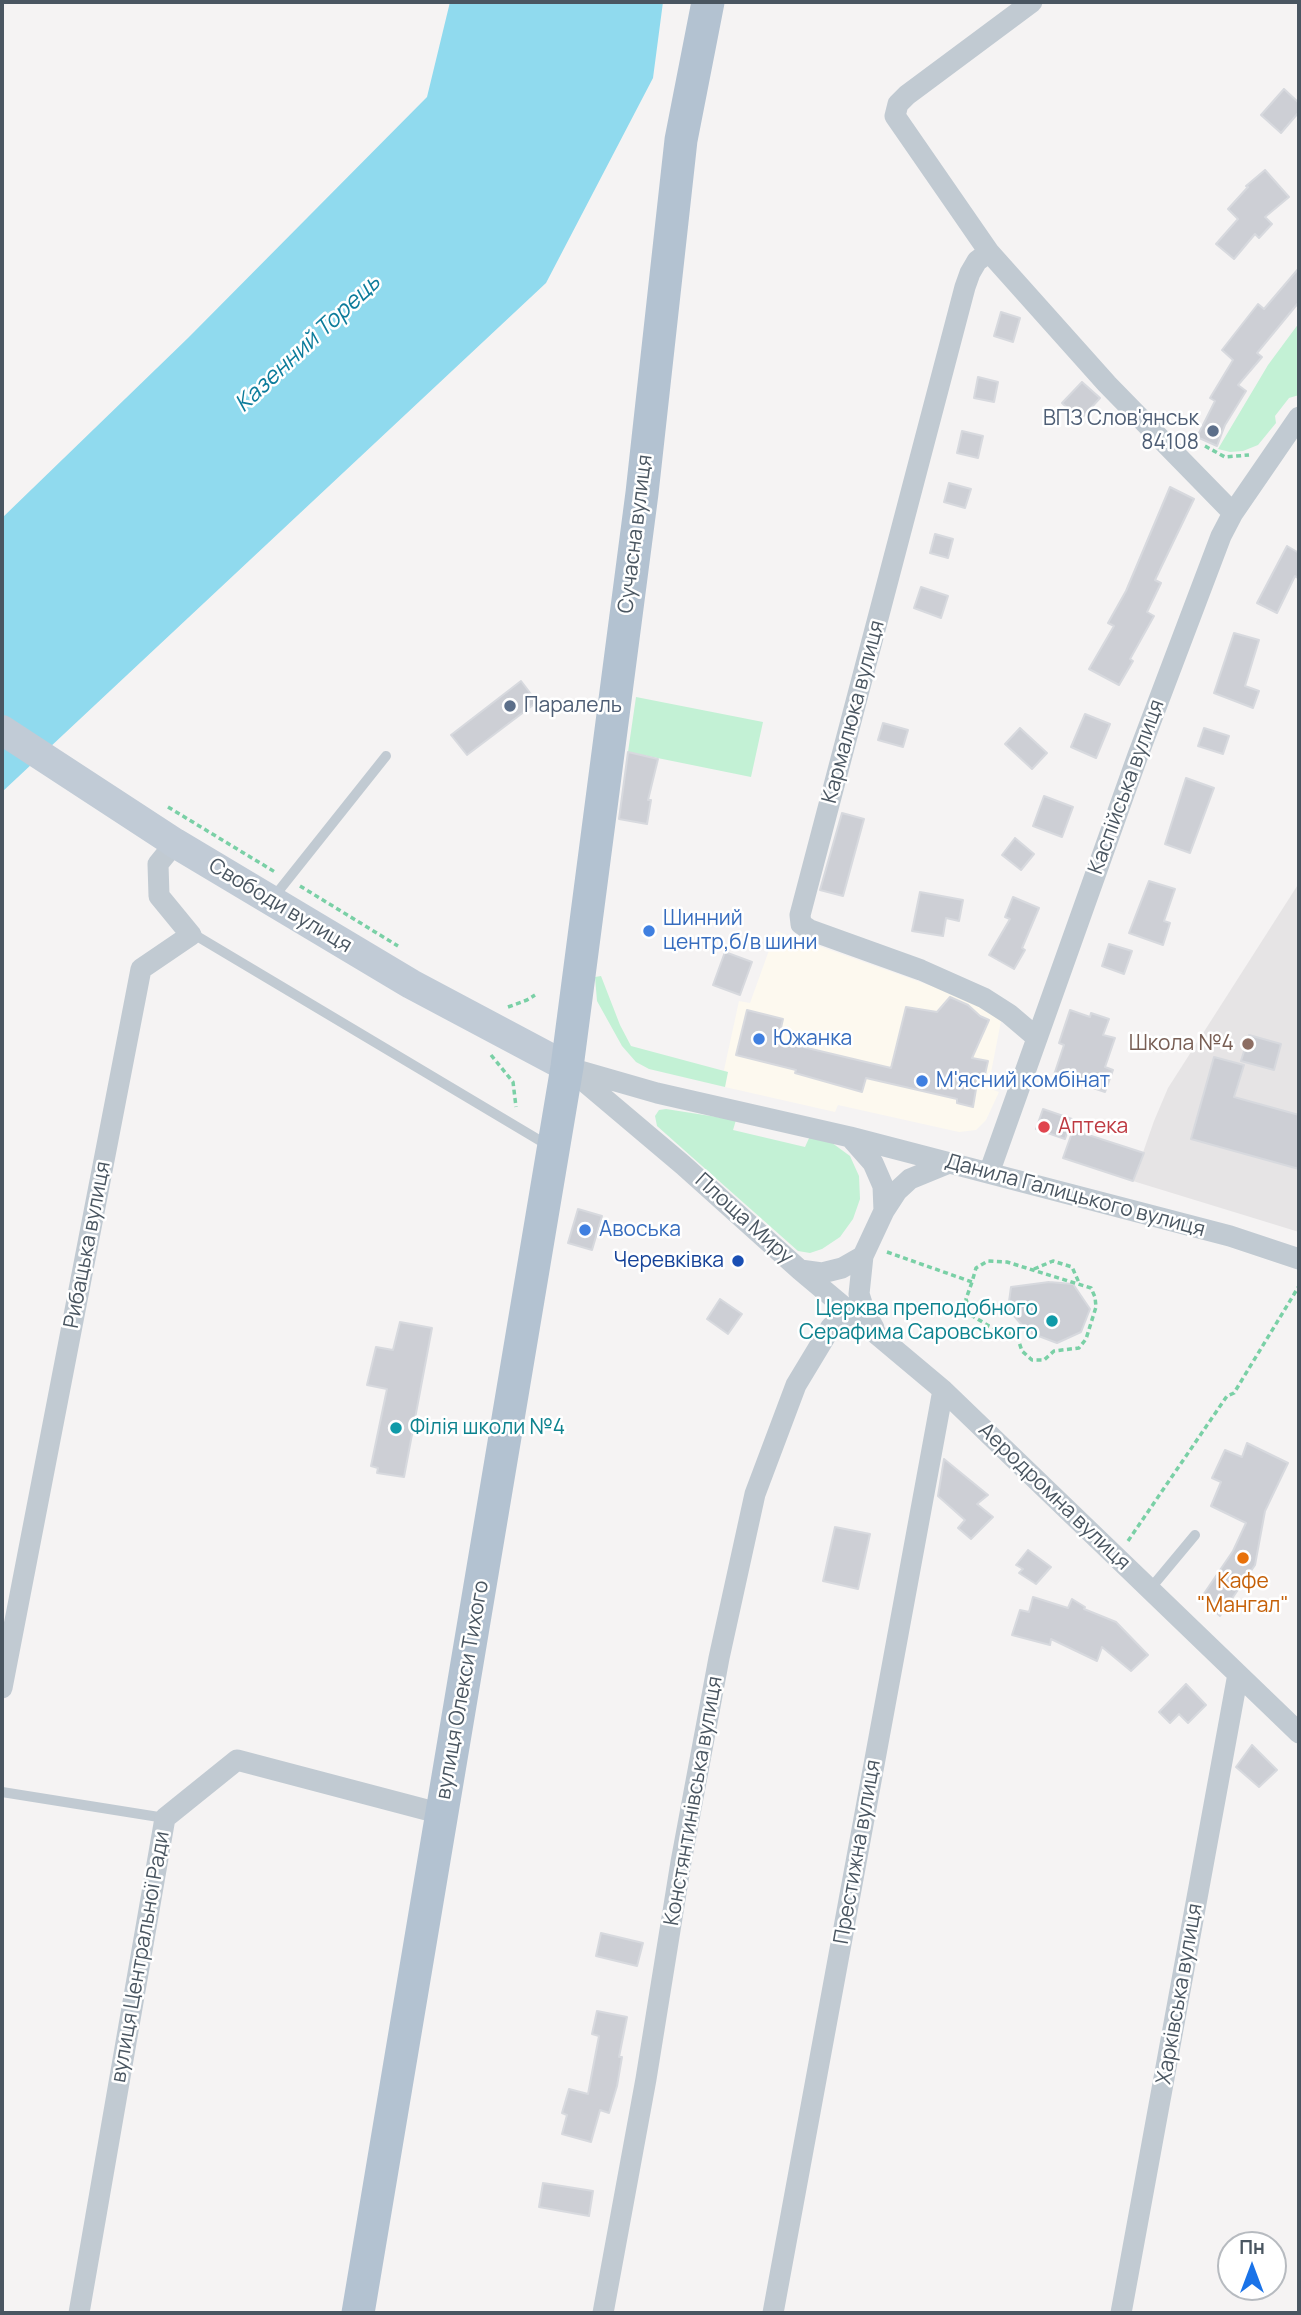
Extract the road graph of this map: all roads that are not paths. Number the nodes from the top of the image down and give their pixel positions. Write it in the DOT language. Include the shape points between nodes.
graph roads {
  1 [pos="708,2"];
  2 [pos="1032,2"];
  3 [pos="989,252"];
  4 [pos="1299,416"];
  5 [pos="1233,513"];
  6 [pos="2,730"];
  7 [pos="386,756"];
  8 [pos="175,843"];
  9 [pos="279,889"];
  10 [pos="187,931"];
  11 [pos="1037,1037"];
  12 [pos="567,1067"];
  13 [pos="850,1137"];
  14 [pos="553,1149"];
  15 [pos="949,1163"];
  16 [pos="989,1173"];
  17 [pos="884,1211"];
  18 [pos="866,1250"];
  19 [pos="1299,1259"];
  20 [pos="800,1270"];
  21 [pos="850,1313"];
  22 [pos="877,1333"];
  23 [pos="943,1390"];
  24 [pos="1195,1535"];
  25 [pos="1150,1589"];
  26 [pos="1238,1674"];
  27 [pos="2,1688"];
  28 [pos="1299,1733"];
  29 [pos="2,1792"];
  30 [pos="442,1814"];
  31 [pos="165,1818"];
  32 [pos="79,2313"];
  33 [pos="358,2313"];
  34 [pos="603,2313"];
  35 [pos="773,2313"];
  36 [pos="1121,2313"];
  1 -- 12 [label="main road, Сучасна вулиця" via="681,140 642,493"];
  2 -- 3 [label="street" via="907,95 898,104 895,117"];
  3 -- 5 [label="street" via="1107,384"];
  3 -- 11 [label="street, Кармалюка вулиця" via="977,261 965,287 800,915 801,924 810,930 984,998"];
  4 -- 5 [label="street, Каспійська вулиця"];
  5 -- 11 [label="street, Каспійська вулиця" via="1138,755"];
  6 -- 8 [label="main road, Свободи вулиця"];
  7 -- 9 [label="lane"];
  8 -- 9 [label="main road, Свободи вулиця"];
  8 -- 10 [label="street" via="158,864 159,896"];
  9 -- 12 [label="main road, Свободи вулиця" via="411,985"];
  10 -- 14 [label="lane"];
  10 -- 27 [label="street, Рибацька вулиця" via="191,935 141,968"];
  11 -- 16 [label="street, Каспійська вулиця"];
  12 -- 13 [label="street" via="657,1093"];
  12 -- 14 [label="main road, вулиця Олекси Тихого"];
  12 -- 20 [label="street, Площа Миру"];
  13 -- 15 [label="street, Данила Галицького вулиця"];
  13 -- 17 [label="street" via="873,1163 883,1186"];
  14 -- 30 [label="main road, вулиця Олекси Тихого"];
  15 -- 16 [label="street, Данила Галицького вулиця"];
  15 -- 17 [label="street" via="910,1179"];
  16 -- 19 [label="street, Данила Галицького вулиця" via="1230,1236"];
  17 -- 18 [label="street"];
  18 -- 20 [label="street, Площа Миру" via="842,1268 822,1273"];
  18 -- 22 [label="street" via="859,1294"];
  20 -- 21 [label="street, Аеродромна вулиця"];
  21 -- 22 [label="street, Аеродромна вулиця"];
  21 -- 34 [label="street, Констянтинівська вулиця" via="831,1327 796,1385 755,1494 681,1862"];
  22 -- 23 [label="street, Аеродромна вулиця"];
  23 -- 25 [label="street, Аеродромна вулиця"];
  23 -- 35 [label="street, Престижна вулиця"];
  24 -- 25 [label="lane"];
  25 -- 26 [label="street, Аеродромна вулиця"];
  26 -- 28 [label="street, Аеродромна вулиця"];
  26 -- 36 [label="street, Харківська вулиця"];
  29 -- 31 [label="lane"];
  30 -- 31 [label="street, вулиця Центральної Ради" via="237,1760"];
  30 -- 33 [label="main road, вулиця Олекси Тихого"];
  31 -- 32 [label="street, вулиця Центральної Ради"];
}
